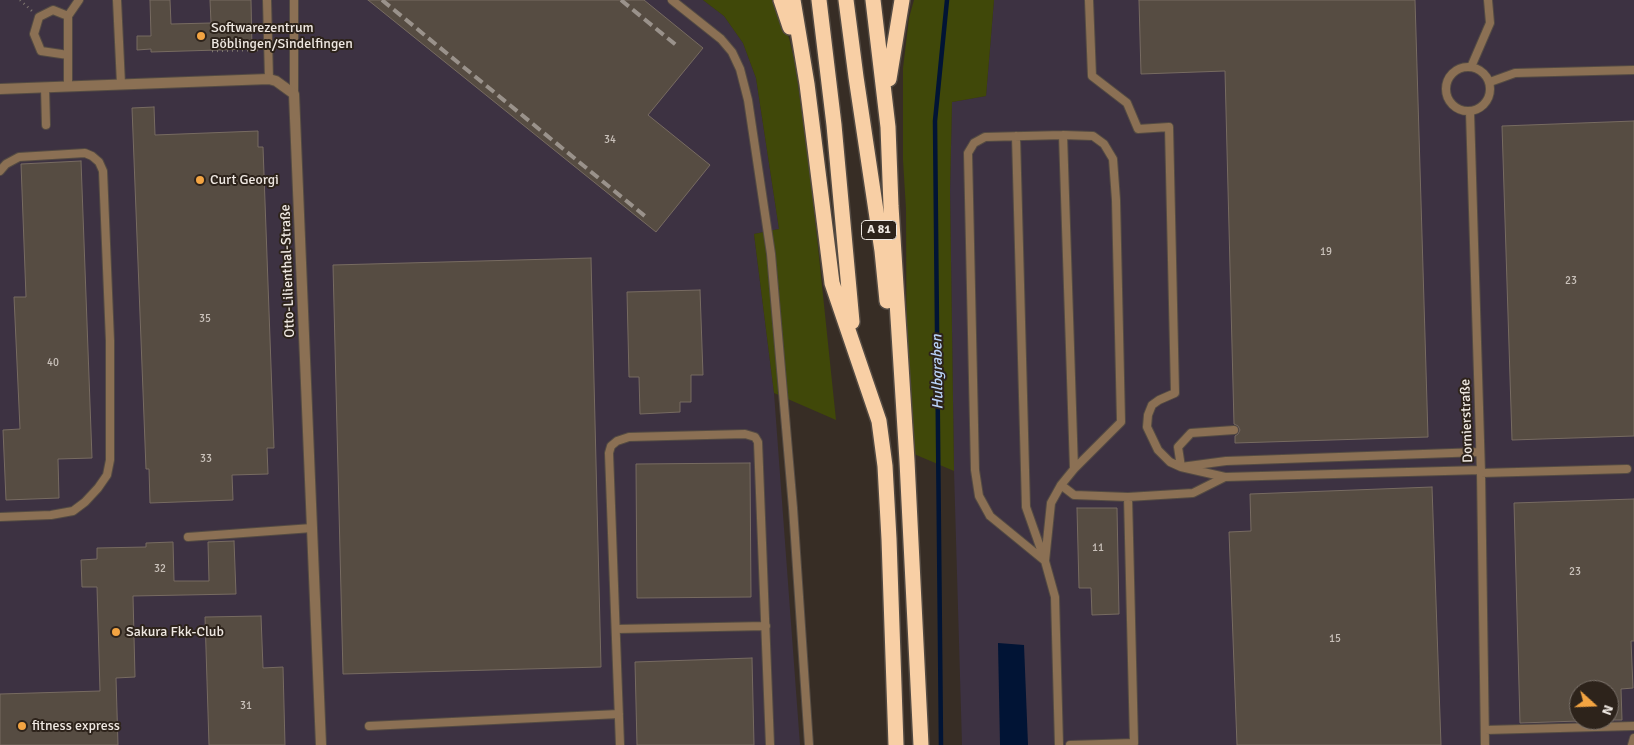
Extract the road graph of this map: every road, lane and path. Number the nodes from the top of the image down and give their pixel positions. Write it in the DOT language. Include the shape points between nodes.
graph roads {
  1 [pos="20,0"];
  2 [pos="79,0"];
  3 [pos="117,0"];
  4 [pos="267,0"];
  5 [pos="294,0"];
  6 [pos="672,0"];
  7 [pos="781,0"];
  8 [pos="793,0"];
  9 [pos="819,0"];
  10 [pos="846,0"];
  11 [pos="873,0"];
  12 [pos="902,0"];
  13 [pos="1088,0"];
  14 [pos="1488,0"];
  15 [pos="68,16"];
  16 [pos="39,17"];
  17 [pos="268,50"];
  18 [pos="212,51"];
  19 [pos="68,55"];
  20 [pos="802,59"];
  21 [pos="1471,67"];
  22 [pos="1634,70"];
  23 [pos="269,80"];
  24 [pos="1490,82"];
  25 [pos="121,84"];
  26 [pos="68,86"];
  27 [pos="45,87"];
  28 [pos="0,89"];
  29 [pos="294,94"];
  30 [pos="886,103"];
  31 [pos="1470,112"];
  32 [pos="46,125"];
  33 [pos="1063,135"];
  34 [pos="1016,136"];
  35 [pos="0,171"];
  36 [pos="855,347"];
  37 [pos="1234,430"];
  38 [pos="1480,452"];
  39 [pos="907,461"];
  40 [pos="1182,468"];
  41 [pos="1074,469"];
  42 [pos="1626,470"];
  43 [pos="1481,472"];
  44 [pos="1225,477"];
  45 [pos="1061,485"];
  46 [pos="1128,496"];
  47 [pos="0,517"];
  48 [pos="312,528"];
  49 [pos="188,537"];
  50 [pos="1045,561"];
  51 [pos="766,626"];
  52 [pos="616,629"];
  53 [pos="619,714"];
  54 [pos="369,726"];
  55 [pos="1634,726"];
  56 [pos="1485,730"];
  57 [pos="1634,738"];
  58 [pos="321,745"];
  59 [pos="620,745"];
  60 [pos="770,745"];
  61 [pos="809,745"];
  62 [pos="896,745"];
  63 [pos="921,745"];
  64 [pos="1059,745"];
  65 [pos="1070,745"];
  66 [pos="1485,745"];
  67 [pos="1632,745"];
  1 -- 16 [label="path"];
  2 -- 15 [label="lane"];
  3 -- 25 [label="lane"];
  4 -- 17 [label="lane"];
  5 -- 29 [label="lane"];
  6 -- 61 [label="lane" via="721,39 732,52 748,100 771,254"];
  7 -- 20 [label="highway"];
  8 -- 20 [label="highway"];
  9 -- 36 [label="highway, A 81"];
  10 -- 39 [label="highway, A 81" via="882,251"];
  11 -- 30 [label="highway"];
  12 -- 30 [label="highway"];
  13 -- 40 [label="lane" via="1092,76 1127,103 1138,129 1169,127 1175,394 1152,405 1147,427 1158,450"];
  14 -- 21 [label="lane" via="1490,23"];
  15 -- 16 [label="lane" via="53,10"];
  15 -- 19 [label="lane"];
  16 -- 19 [label="lane" via="34,34 42,51"];
  17 -- 18 [label="path"];
  17 -- 23 [label="lane"];
  19 -- 26 [label="lane"];
  20 -- 36 [label="highway" via="832,282"];
  21 -- 24 [label="lane" via="1483,72"];
  21 -- 31 [label="lane" via="1459,69 1450,76 1446,88 1453,105"];
  22 -- 24 [label="lane" via="1515,73"];
  23 -- 25 [label="street"];
  23 -- 29 [label="street" via="276,81"];
  24 -- 31 [label="lane" via="1487,102"];
  25 -- 26 [label="street"];
  26 -- 27 [label="street"];
  27 -- 28 [label="street"];
  27 -- 32 [label="lane"];
  29 -- 48 [label="street, Otto-Lilienthal-Straße"];
  30 -- 39 [label="highway"];
  31 -- 38 [label="lane, Dornierstraße"];
  33 -- 34 [label="lane"];
  33 -- 41 [label="lane"];
  33 -- 41 [label="lane" via="1093,136 1104,144 1113,159 1116,200 1121,422"];
  34 -- 50 [label="lane" via="1026,507"];
  34 -- 50 [label="lane" via="986,137 974,143 968,153 975,470 979,496 990,516"];
  35 -- 47 [label="lane" via="19,157 86,153 99,162 103,171 110,341 110,460 107,475 74,511 51,516"];
  36 -- 62 [label="highway, A 81" via="880,421 885,466"];
  37 -- 40 [label="lane" via="1191,433 1178,447"];
  38 -- 40 [label="lane" via="1226,461"];
  38 -- 43 [label="lane, Dornierstraße"];
  39 -- 63 [label="highway, A 81"];
  40 -- 44 [label="lane"];
  41 -- 45 [label="lane"];
  42 -- 43 [label="lane"];
  43 -- 44 [label="lane"];
  43 -- 56 [label="lane, Dornierstraße"];
  44 -- 46 [label="lane" via="1193,493"];
  45 -- 46 [label="lane" via="1074,495"];
  45 -- 50 [label="lane" via="1051,503"];
  46 -- 65 [label="lane" via="1134,744"];
  48 -- 49 [label="lane"];
  48 -- 58 [label="street, Otto-Lilienthal-Straße"];
  50 -- 64 [label="lane" via="1055,597"];
  51 -- 52 [label="lane"];
  51 -- 52 [label="lane" via="758,442 755,437 629,437 616,441 610,452"];
  51 -- 60 [label="lane"];
  52 -- 53 [label="lane"];
  53 -- 54 [label="lane"];
  53 -- 59 [label="lane"];
  55 -- 56 [label="lane"];
  56 -- 66 [label="lane, Dornierstraße"];
  57 -- 67 [label="lane"];
}
